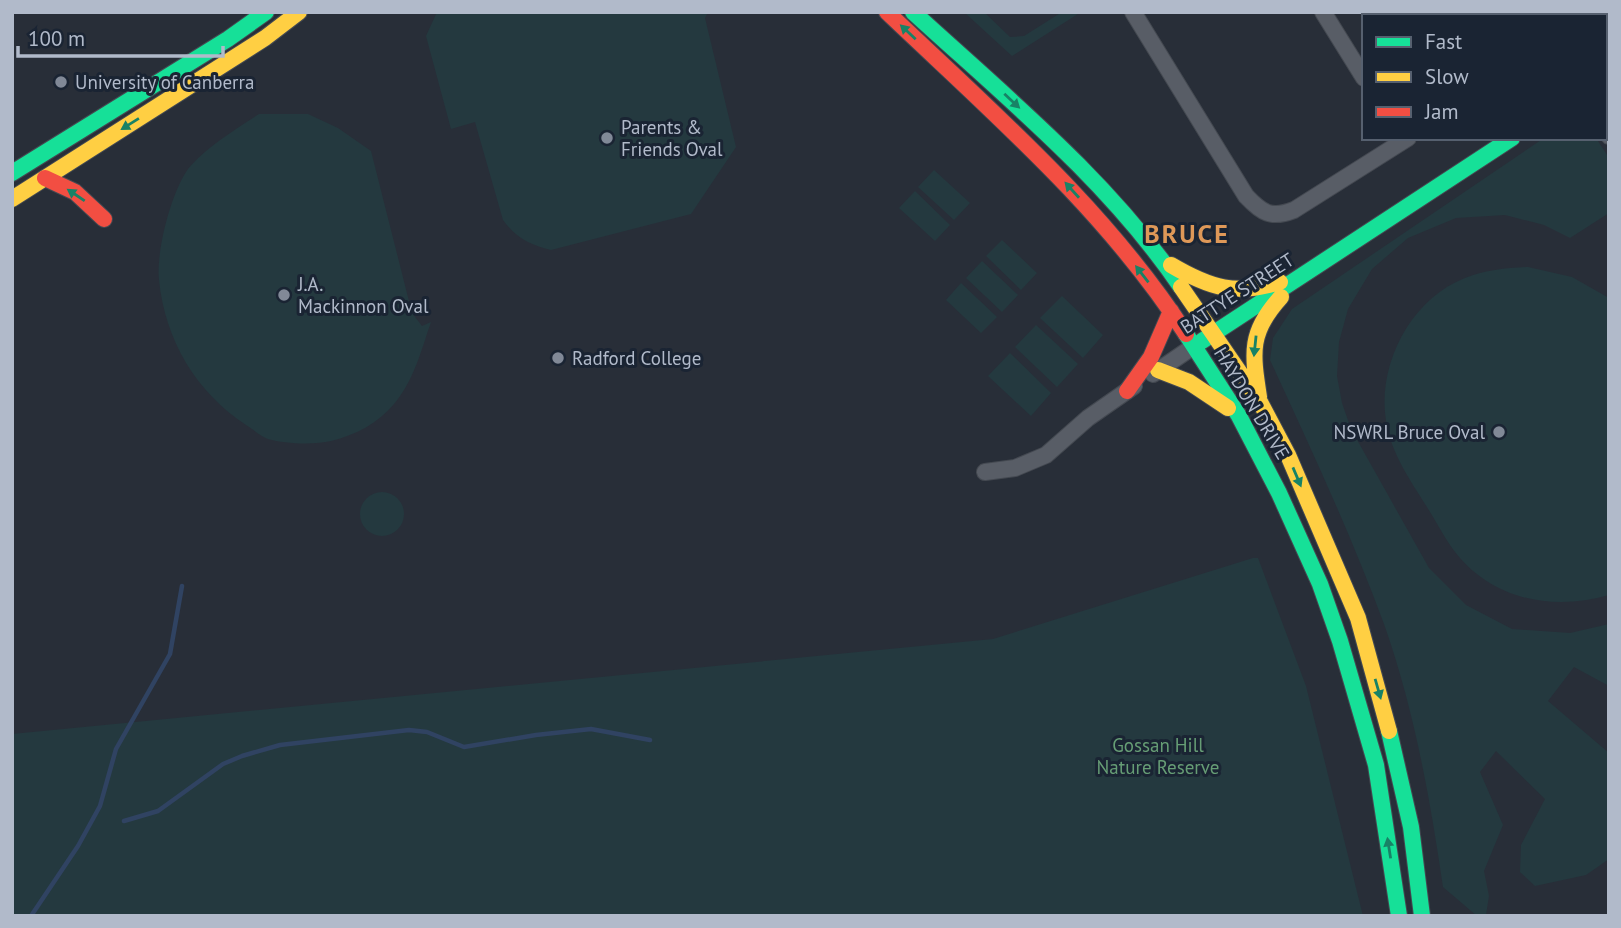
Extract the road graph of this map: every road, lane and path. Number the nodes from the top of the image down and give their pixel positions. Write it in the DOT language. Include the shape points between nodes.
graph roads {
  1 [pos="266,12"];
  2 [pos="299,12"];
  3 [pos="887,12"];
  4 [pos="913,12"];
  5 [pos="1133,12"];
  6 [pos="1323,12"];
  7 [pos="1362,75"];
  8 [pos="1402,140"];
  9 [pos="1509,140"];
  10 [pos="12,173"];
  11 [pos="45,178"];
  12 [pos="12,199"];
  13 [pos="104,219"];
  14 [pos="1162,260"];
  15 [pos="1306,273"];
  16 [pos="1171,311"];
  17 [pos="1213,334"];
  18 [pos="1194,346"];
  19 [pos="1158,370"];
  20 [pos="1127,391"];
  21 [pos="1260,402"];
  22 [pos="1239,416"];
  23 [pos="985,472"];
  24 [pos="1399,916"];
  25 [pos="1422,916"];
  1 -- 10 [label="main road"];
  2 -- 11 [label="main road, one-way"];
  16 -- 3 [label="main road, HAYDON DRIVE, one-way" via="1117,241 1053,170"];
  4 -- 14 [label="main road, HAYDON DRIVE, one-way" via="1042,129"];
  5 -- 8 [label="street" via="1246,196 1260,211 1282,215 1294,210"];
  6 -- 7 [label="street"];
  9 -- 15 [label="main road, BATTYE STREET"];
  11 -- 12 [label="main road"];
  13 -- 11 [label="main road, one-way" via="75,192"];
  14 -- 15 [label="main road" via="1212,287 1241,292"];
  14 -- 17 [label="main road, HAYDON DRIVE"];
  15 -- 17 [label="main road, BATTYE STREET"];
  15 -- 21 [label="main road, one-way" via="1264,314 1257,331 1252,349"];
  16 -- 18 [label="main road, HAYDON DRIVE"];
  16 -- 20 [label="main road" via="1151,357"];
  17 -- 18 [label="main road, BATTYE STREET"];
  17 -- 21 [label="main road, HAYDON DRIVE"];
  18 -- 19 [label="street, BATTYE STREET"];
  18 -- 22 [label="main road, HAYDON DRIVE"];
  19 -- 20 [label="street, BATTYE STREET"];
  19 -- 22 [label="main road" via="1200,388"];
  20 -- 23 [label="street, BATTYE STREET" via="1046,455 1015,468"];
  21 -- 25 [label="main road, HAYDON DRIVE, one-way" via="1288,455 1358,618 1411,827"];
  24 -- 22 [label="main road, HAYDON DRIVE, one-way" via="1376,765 1340,641 1305,550"];
}
